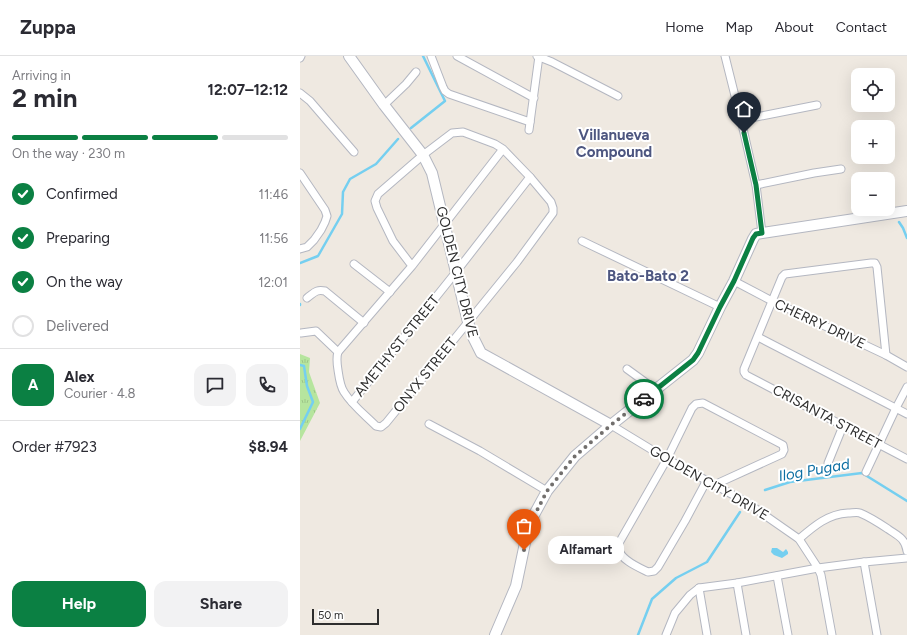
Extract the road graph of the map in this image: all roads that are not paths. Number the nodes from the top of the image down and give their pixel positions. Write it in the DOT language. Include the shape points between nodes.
graph roads {
  1 [pos="349,56"];
  2 [pos="431,56"];
  3 [pos="457,56"];
  4 [pos="538,56"];
  5 [pos="725,56"];
  6 [pos="416,72"];
  7 [pos="300,93"];
  8 [pos="618,96"];
  9 [pos="534,98"];
  10 [pos="384,105"];
  11 [pos="817,105"];
  12 [pos="741,120"];
  13 [pos="530,122"];
  14 [pos="529,130"];
  15 [pos="503,149"];
  16 [pos="354,152"];
  17 [pos="423,155"];
  18 [pos="841,170"];
  19 [pos="300,173"];
  20 [pos="530,177"];
  21 [pos="756,185"];
  22 [pos="906,213"];
  23 [pos="445,224"];
  24 [pos="762,233"];
  25 [pos="582,241"];
  26 [pos="300,249"];
  27 [pos="354,264"];
  28 [pos="412,266"];
  29 [pos="456,272"];
  30 [pos="734,281"];
  31 [pos="390,292"];
  32 [pos="308,298"];
  33 [pos="772,301"];
  34 [pos="720,307"];
  35 [pos="468,322"];
  36 [pos="364,323"];
  37 [pos="301,333"];
  38 [pos="758,337"];
  39 [pos="338,352"];
  40 [pos="886,355"];
  41 [pos="907,367"];
  42 [pos="627,368"];
  43 [pos="907,387"];
  44 [pos="656,390"];
  45 [pos="352,402"];
  46 [pos="896,408"];
  47 [pos="907,414"];
  48 [pos="429,424"];
  49 [pos="611,425"];
  50 [pos="843,426"];
  51 [pos="879,444"];
  52 [pos="667,459"];
  53 [pos="907,459"];
  54 [pos="828,463"];
  55 [pos="866,472"];
  56 [pos="707,480"];
  57 [pos="714,485"];
  58 [pos="547,491"];
  59 [pos="799,539"];
  60 [pos="907,551"];
  61 [pos="907,558"];
  62 [pos="864,562"];
  63 [pos="818,568"];
  64 [pos="777,576"];
  65 [pos="737,583"];
  66 [pos="699,588"];
  67 [pos="495,635"];
  68 [pos="666,635"];
  69 [pos="707,635"];
  70 [pos="746,635"];
  71 [pos="788,635"];
  72 [pos="832,635"];
  73 [pos="877,635"];
  1 -- 10 [label="street, GOLDEN CITY DRIVE"];
  2 -- 13 [label="street" via="443,87 449,94"];
  3 -- 9 [label="street"];
  4 -- 8 [label="street"];
  4 -- 9 [label="street"];
  5 -- 12 [label="street"];
  6 -- 10 [label="street"];
  7 -- 16 [label="street"];
  9 -- 13 [label="street"];
  10 -- 17 [label="street, GOLDEN CITY DRIVE"];
  11 -- 12 [label="street"];
  12 -- 21 [label="street"];
  13 -- 14 [label="street"];
  15 -- 17 [label="street" via="496,144 458,132 452,133"];
  15 -- 20 [label="street"];
  15 -- 23 [label="street"];
  17 -- 23 [label="street, GOLDEN CITY DRIVE" via="432,173"];
  17 -- 28 [label="street" via="374,200 393,240"];
  18 -- 21 [label="street"];
  19 -- 26 [label="street" via="327,216 314,240 307,247"];
  20 -- 29 [label="street, AMETHYST STREET"];
  20 -- 35 [label="street, ONYX STREET" via="551,202 553,212 517,262"];
  21 -- 24 [label="street"];
  22 -- 24 [label="street"];
  23 -- 28 [label="street"];
  23 -- 29 [label="street, GOLDEN CITY DRIVE"];
  24 -- 30 [label="street" via="756,234 753,238"];
  25 -- 34 [label="street"];
  27 -- 31 [label="street"];
  28 -- 31 [label="street"];
  29 -- 35 [label="street, GOLDEN CITY DRIVE"];
  29 -- 45 [label="street, AMETHYST STREET"];
  30 -- 33 [label="street, CHERRY DRIVE"];
  30 -- 34 [label="street"];
  31 -- 36 [label="street"];
  32 -- 36 [label="street" via="316,290 325,291"];
  33 -- 38 [label="street"];
  33 -- 40 [label="street, CHERRY DRIVE"];
  33 -- 40 [label="street" via="785,274 875,263"];
  34 -- 44 [label="street" via="693,360"];
  35 -- 45 [label="street, ONYX STREET" via="386,423 376,426"];
  35 -- 49 [label="street, GOLDEN CITY DRIVE" via="481,354"];
  36 -- 39 [label="street"];
  37 -- 39 [label="street" via="316,330"];
  38 -- 46 [label="street"];
  38 -- 50 [label="street, CRISANTA STREET" via="744,369 746,375"];
  39 -- 45 [label="street" via="337,361 343,391"];
  40 -- 41 [label="street, CHERRY DRIVE"];
  42 -- 44 [label="street"];
  43 -- 46 [label="street"];
  44 -- 49 [label="street"];
  46 -- 47 [label="street"];
  46 -- 51 [label="street"];
  48 -- 58 [label="street"];
  49 -- 52 [label="street, GOLDEN CITY DRIVE"];
  49 -- 58 [label="street" via="575,456"];
  50 -- 51 [label="street, CRISANTA STREET"];
  50 -- 54 [label="street"];
  51 -- 53 [label="street, CRISANTA STREET"];
  51 -- 55 [label="street"];
  52 -- 56 [label="street, GOLDEN CITY DRIVE"];
  52 -- 56 [label="street" via="619,543 618,550 621,555 633,565 648,572 658,567"];
  52 -- 57 [label="street" via="692,408 703,403 783,444 782,454"];
  56 -- 57 [label="street, GOLDEN CITY DRIVE"];
  57 -- 59 [label="street, GOLDEN CITY DRIVE" via="746,502"];
  58 -- 67 [label="street" via="530,524 516,586"];
  59 -- 60 [label="street" via="829,517 859,512 902,538"];
  59 -- 63 [label="street, GOLDEN CITY DRIVE"];
  61 -- 62 [label="street"];
  62 -- 63 [label="street"];
  62 -- 73 [label="street"];
  63 -- 64 [label="street"];
  63 -- 72 [label="street, GOLDEN CITY DRIVE"];
  64 -- 65 [label="street"];
  64 -- 71 [label="street"];
  65 -- 66 [label="street"];
  65 -- 70 [label="street"];
  66 -- 68 [label="street" via="675,613"];
  66 -- 69 [label="street"];
}
